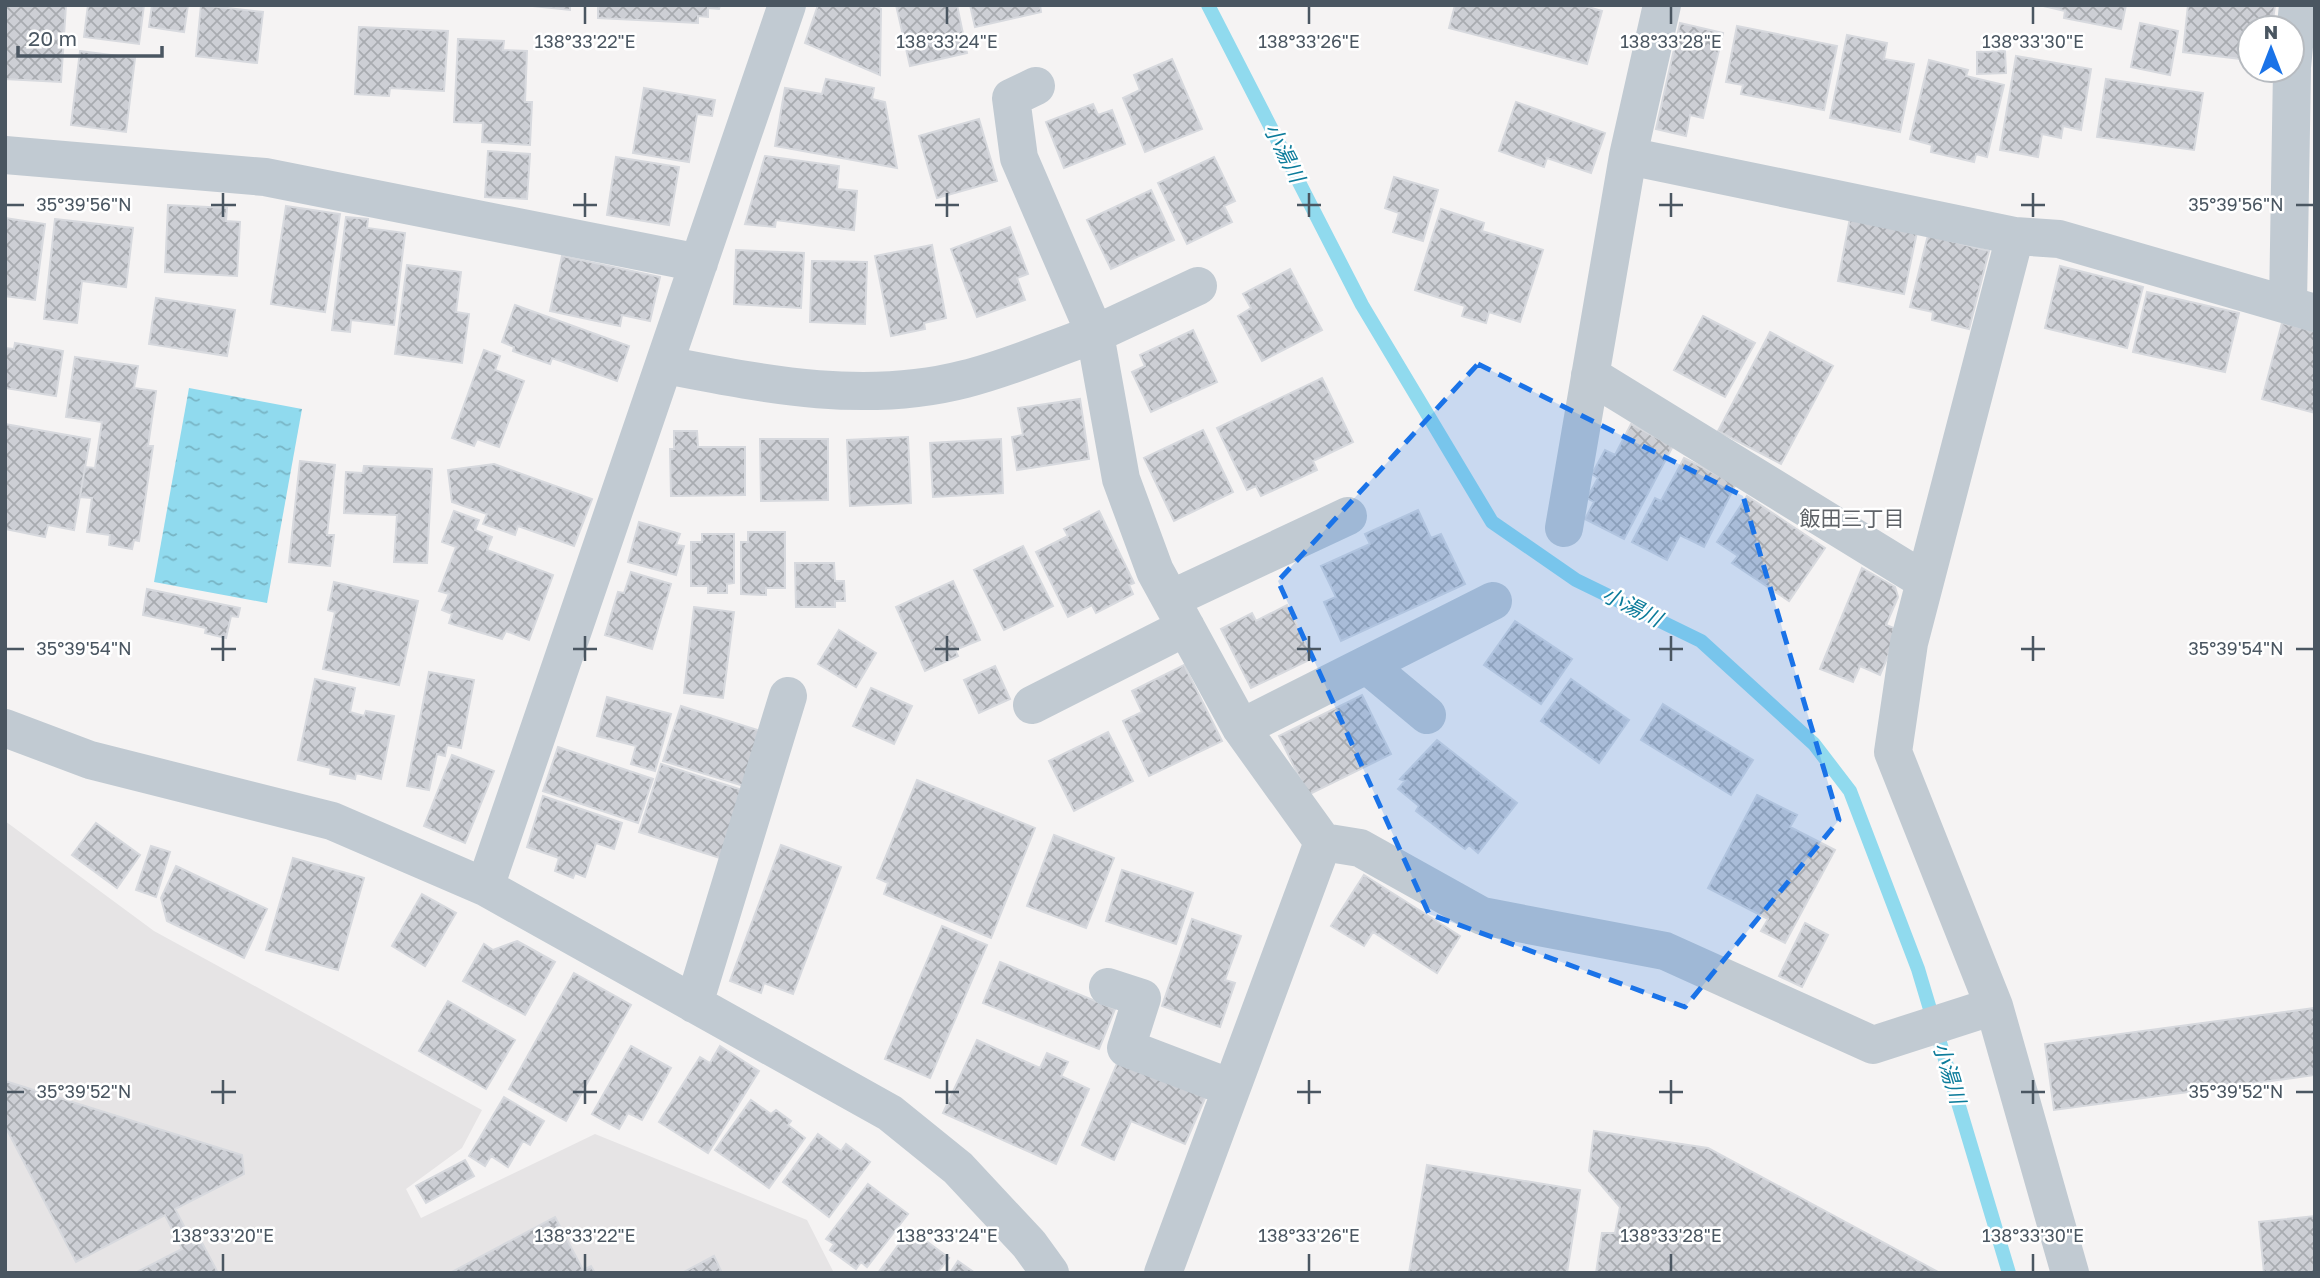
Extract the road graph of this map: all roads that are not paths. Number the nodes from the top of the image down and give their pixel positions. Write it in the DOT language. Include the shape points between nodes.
graph roads {
  1 [pos="788,5"];
  2 [pos="1662,5"];
  3 [pos="2293,84"];
  4 [pos="1036,86"];
  5 [pos="5,155"];
  6 [pos="1628,156"];
  7 [pos="2015,236"];
  8 [pos="699,263"];
  9 [pos="1198,286"];
  10 [pos="2301,308"];
  11 [pos="1095,334"];
  12 [pos="665,365"];
  13 [pos="1590,376"];
  14 [pos="1348,516"];
  15 [pos="1564,528"];
  16 [pos="1925,582"];
  17 [pos="1493,601"];
  18 [pos="1178,613"];
  19 [pos="1367,664"];
  20 [pos="788,696"];
  21 [pos="1032,705"];
  22 [pos="1427,715"];
  23 [pos="5,728"];
  24 [pos="1241,728"];
  25 [pos="1323,842"];
  26 [pos="485,887"];
  27 [pos="1108,987"];
  28 [pos="694,1004"];
  29 [pos="1985,1009"];
  30 [pos="1231,1088"];
  31 [pos="1050,1273"];
  32 [pos="1163,1273"];
  33 [pos="2070,1273"];
  1 -- 8 [label="street"];
  2 -- 6 [label="street"];
  3 -- 10 [label="street"];
  4 -- 11 [label="street" via="1011,99 1019,158"];
  5 -- 8 [label="street" via="265,177"];
  6 -- 7 [label="street"];
  6 -- 13 [label="street"];
  7 -- 10 [label="street" via="2059,239"];
  7 -- 16 [label="street"];
  8 -- 12 [label="street"];
  9 -- 11 [label="street"];
  11 -- 12 [label="street" via="964,379 888,392 779,387"];
  11 -- 18 [label="street" via="1121,479 1155,571"];
  12 -- 26 [label="street"];
  13 -- 15 [label="street"];
  13 -- 16 [label="street"];
  14 -- 18 [label="street"];
  16 -- 29 [label="street" via="1909,643 1893,752"];
  17 -- 19 [label="street"];
  18 -- 21 [label="street"];
  18 -- 24 [label="street"];
  19 -- 22 [label="street"];
  19 -- 24 [label="street"];
  20 -- 28 [label="street"];
  23 -- 26 [label="street" via="90,760 332,821"];
  24 -- 25 [label="street"];
  25 -- 29 [label="street" via="1360,848 1482,916 1665,951 1872,1045"];
  25 -- 30 [label="street"];
  26 -- 28 [label="street"];
  27 -- 30 [label="street" via="1142,998 1126,1048"];
  28 -- 31 [label="street" via="890,1113 958,1168"];
  29 -- 33 [label="street"];
  30 -- 32 [label="street"];
}
